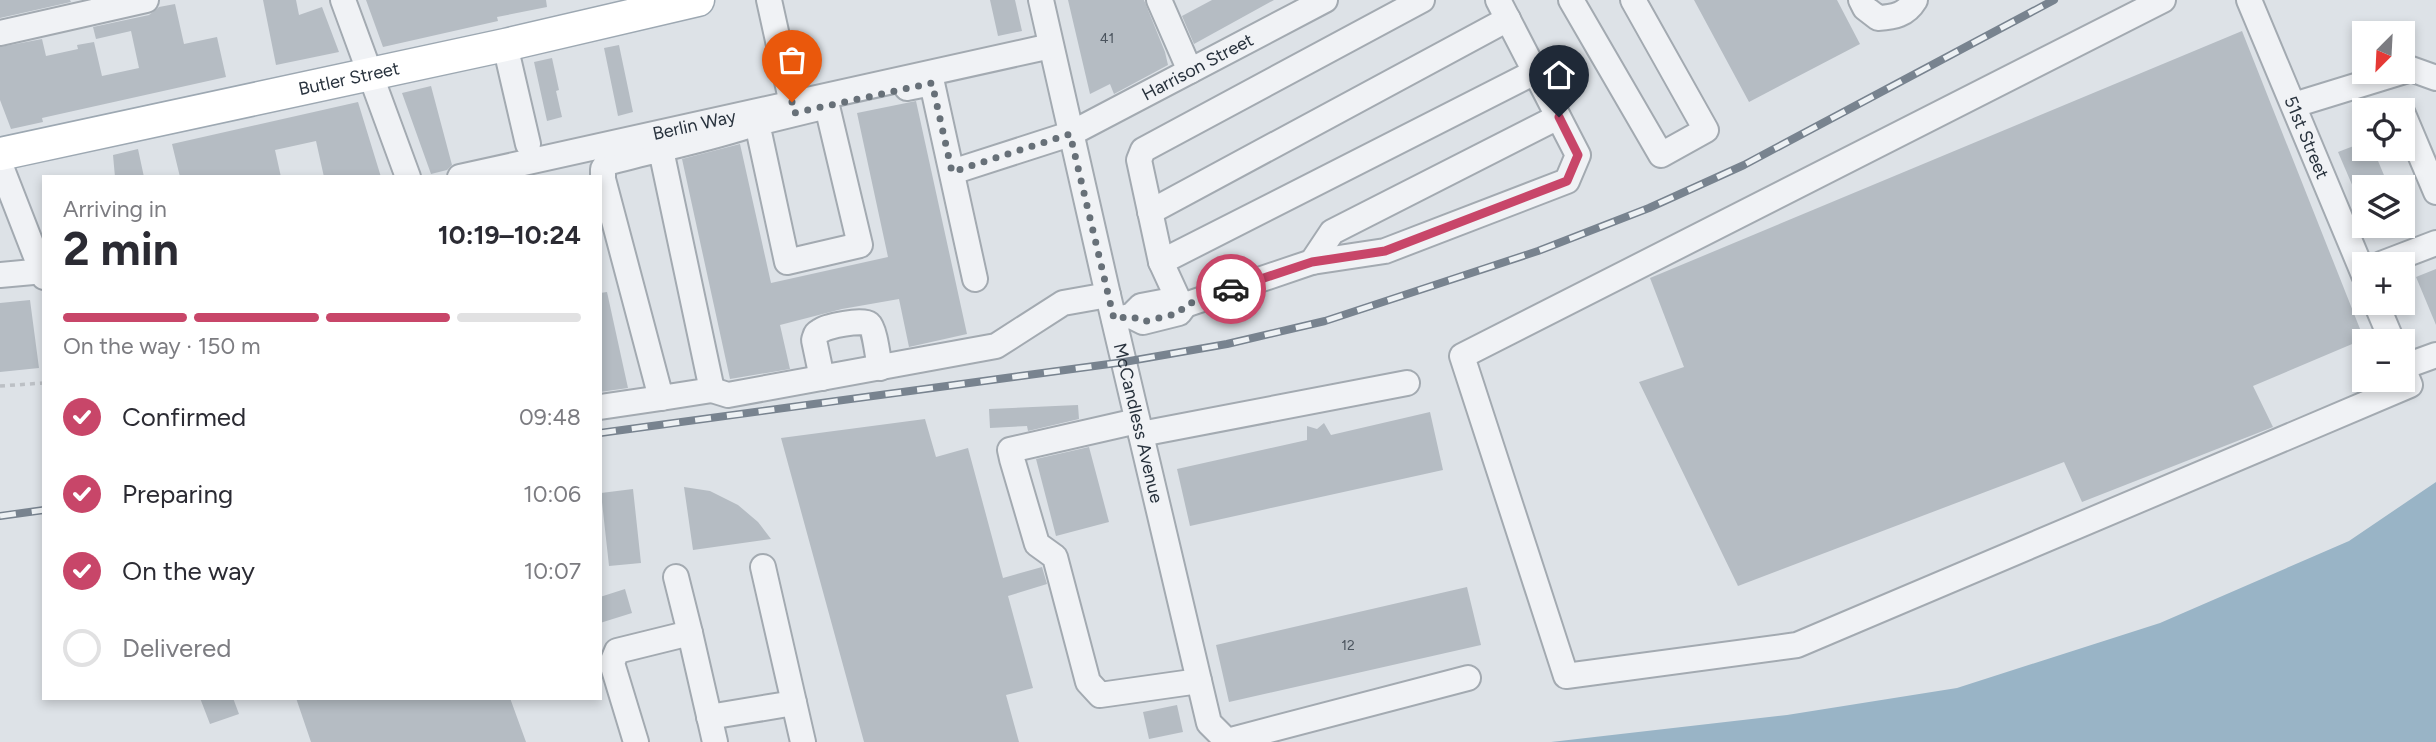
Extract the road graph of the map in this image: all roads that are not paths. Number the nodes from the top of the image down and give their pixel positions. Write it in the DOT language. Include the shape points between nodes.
graph roads {
  1 [pos="146,0"];
  2 [pos="343,0"];
  3 [pos="698,0"];
  4 [pos="769,0"];
  5 [pos="1041,0"];
  6 [pos="1159,0"];
  7 [pos="1325,0"];
  8 [pos="1422,0"];
  9 [pos="1571,0"];
  10 [pos="1633,0"];
  11 [pos="1861,0"];
  12 [pos="1915,0"];
  13 [pos="2163,0"];
  14 [pos="2249,0"];
  15 [pos="1503,9"];
  16 [pos="0,33"];
  17 [pos="505,45"];
  18 [pos="1051,46"];
  19 [pos="1190,71"];
  20 [pos="2415,71"];
  21 [pos="1535,72"];
  22 [pos="371,74"];
  23 [pos="2435,81"];
  24 [pos="2361,84"];
  25 [pos="2294,105"];
  26 [pos="827,106"];
  27 [pos="793,107"];
  28 [pos="1559,117"];
  29 [pos="757,122"];
  30 [pos="1070,134"];
  31 [pos="2415,143"];
  32 [pos="528,144"];
  33 [pos="660,149"];
  34 [pos="0,154"];
  35 [pos="0,164"];
  36 [pos="952,172"];
  37 [pos="407,175"];
  38 [pos="470,175"];
  39 [pos="2436,192"];
  40 [pos="1150,212"];
  41 [pos="2436,243"];
  42 [pos="2360,252"];
  43 [pos="2413,252"];
  44 [pos="1161,262"];
  45 [pos="1312,262"];
  46 [pos="42,271"];
  47 [pos="42,274"];
  48 [pos="0,275"];
  49 [pos="975,279"];
  50 [pos="1108,295"];
  51 [pos="1181,302"];
  52 [pos="1122,317"];
  53 [pos="2436,355"];
  54 [pos="2415,367"];
  55 [pos="880,368"];
  56 [pos="822,378"];
  57 [pos="1408,383"];
  58 [pos="712,390"];
  59 [pos="2363,392"];
  60 [pos="662,398"];
  61 [pos="602,407"];
  62 [pos="1131,426"];
  63 [pos="763,567"];
  64 [pos="676,577"];
  65 [pos="690,633"];
  66 [pos="1468,678"];
  67 [pos="1199,681"];
  68 [pos="794,703"];
  69 [pos="709,717"];
  70 [pos="636,742"];
  71 [pos="715,742"];
  72 [pos="803,742"];
  1 -- 16 [label="street"];
  2 -- 22 [label="street"];
  3 -- 17 [label="main road, Butler Street"];
  4 -- 27 [label="street"];
  5 -- 18 [label="street, McCandless Avenue"];
  6 -- 19 [label="street"];
  7 -- 19 [label="street, Harrison Street"];
  8 -- 40 [label="street" via="1143,150 1139,160"];
  9 -- 10 [label="street" via="1661,155 1706,130"];
  11 -- 12 [label="street" via="1878,18 1896,17"];
  13 -- 59 [label="street" via="1462,356 1566,677 1797,645"];
  14 -- 25 [label="street, 51st Street"];
  15 -- 21 [label="street"];
  15 -- 40 [label="street"];
  17 -- 22 [label="main road, Butler Street"];
  17 -- 32 [label="street"];
  18 -- 27 [label="street, Berlin Way"];
  18 -- 30 [label="street, McCandless Avenue"];
  19 -- 30 [label="street, Harrison Street"];
  20 -- 23 [label="street"];
  21 -- 28 [label="street"];
  21 -- 44 [label="street"];
  22 -- 34 [label="main road, Butler Street"];
  22 -- 37 [label="street"];
  24 -- 25 [label="street"];
  25 -- 42 [label="street, 51st Street"];
  26 -- 27 [label="street"];
  26 -- 29 [label="street" via="860,245 787,262"];
  26 -- 36 [label="street" via="932,83"];
  27 -- 29 [label="street"];
  27 -- 38 [label="street, Berlin Way"];
  28 -- 45 [label="street" via="1332,232"];
  28 -- 45 [label="street" via="1578,155 1567,181 1385,251"];
  29 -- 33 [label="street"];
  30 -- 36 [label="street, Harrison Street"];
  30 -- 50 [label="street, McCandless Avenue"];
  31 -- 39 [label="street"];
  33 -- 58 [label="street"];
  33 -- 60 [label="street" via="607,163 603,179"];
  35 -- 46 [label="street"];
  36 -- 49 [label="street"];
  40 -- 44 [label="street"];
  41 -- 43 [label="street"];
  44 -- 51 [label="street"];
  45 -- 51 [label="street"];
  47 -- 48 [label="street"];
  50 -- 52 [label="street, McCandless Avenue"];
  50 -- 55 [label="street" via="1063,303 996,346"];
  51 -- 52 [label="street" via="1179,313 1143,322"];
  52 -- 62 [label="street, McCandless Avenue"];
  53 -- 54 [label="street"];
  55 -- 56 [label="street"];
  55 -- 56 [label="street" via="872,329 862,321 816,334"];
  56 -- 58 [label="street" via="728,396"];
  57 -- 62 [label="street"];
  58 -- 60 [label="street"];
  60 -- 61 [label="street"];
  62 -- 67 [label="street, McCandless Avenue"];
  62 -- 67 [label="street" via="1010,450 1037,544 1055,557 1088,682 1100,695"];
  63 -- 68 [label="street"];
  64 -- 65 [label="street"];
  65 -- 69 [label="street"];
  65 -- 70 [label="street" via="617,652 612,663"];
  66 -- 67 [label="street, McCandless Avenue" via="1227,741 1209,723"];
  68 -- 69 [label="street"];
  68 -- 72 [label="street"];
  69 -- 71 [label="street"];
}
